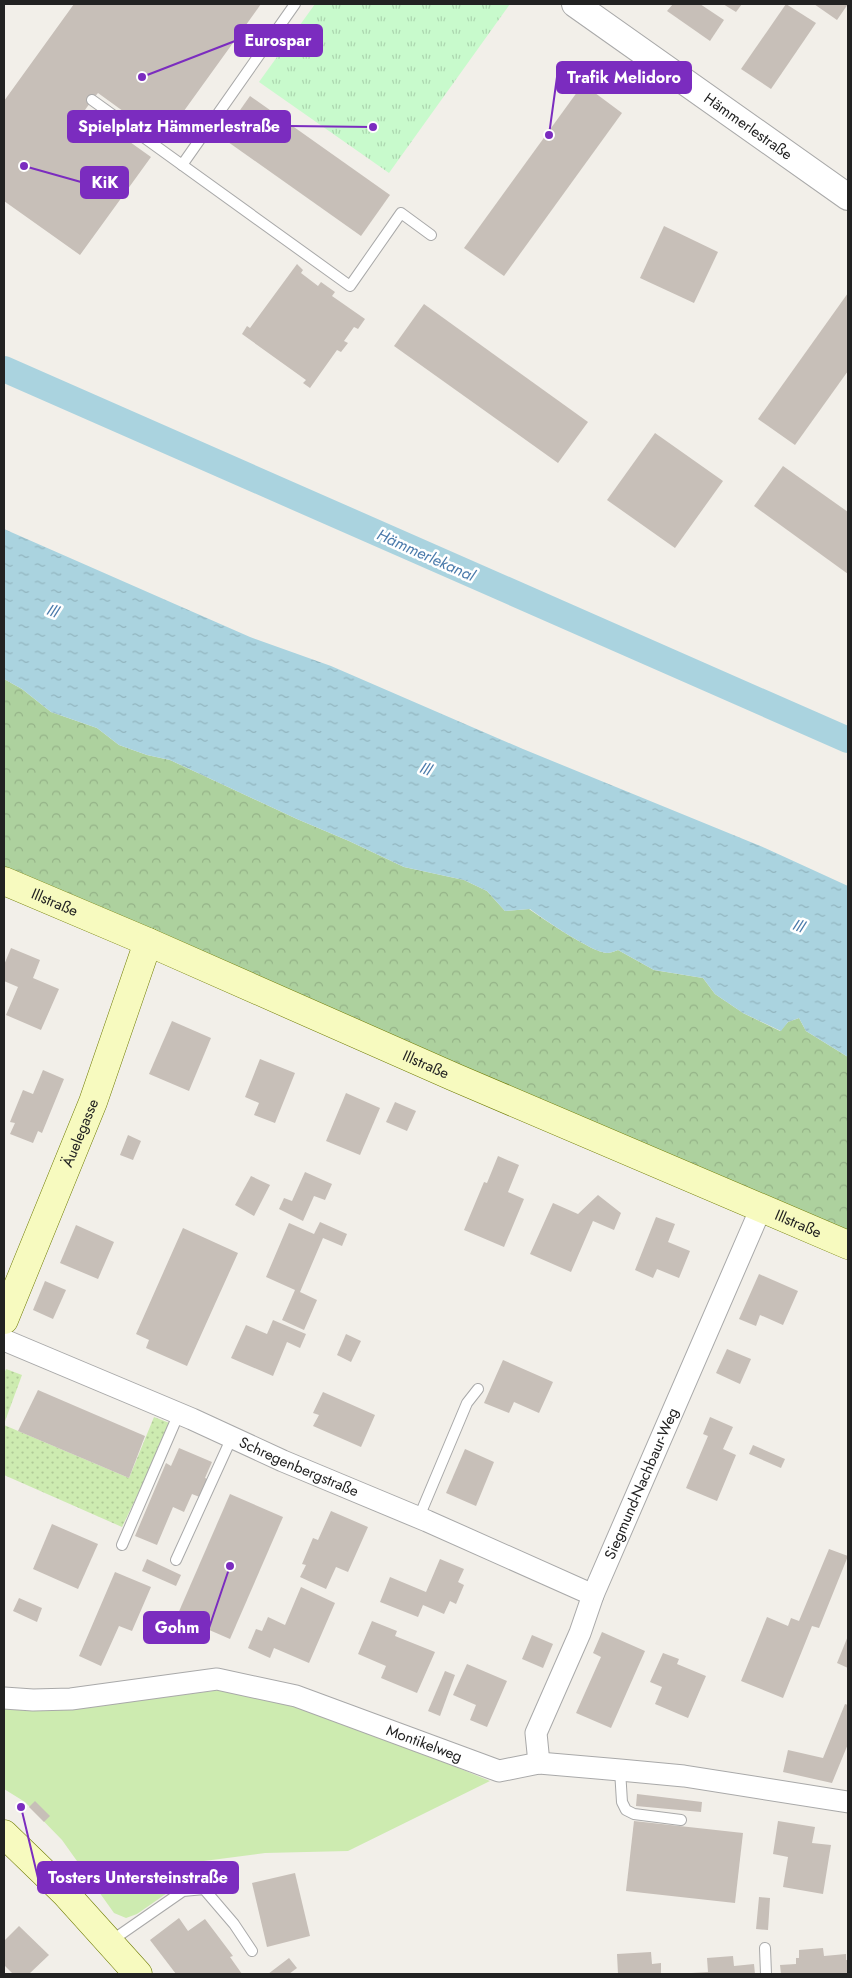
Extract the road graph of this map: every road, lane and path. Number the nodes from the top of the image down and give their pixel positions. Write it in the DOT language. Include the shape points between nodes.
graph roads {
  1 [pos="295,4"];
  2 [pos="575,4"];
  3 [pos="92,100"];
  4 [pos="182,165"];
  5 [pos="848,197"];
  6 [pos="431,235"];
  7 [pos="4,881"];
  8 [pos="148,942"];
  9 [pos="761,1208"];
  10 [pos="848,1245"];
  11 [pos="4,1320"];
  12 [pos="4,1340"];
  13 [pos="478,1389"];
  14 [pos="180,1413"];
  15 [pos="232,1437"];
  16 [pos="418,1517"];
  17 [pos="122,1545"];
  18 [pos="176,1560"];
  19 [pos="592,1595"];
  20 [pos="4,1698"];
  21 [pos="539,1763"];
  22 [pos="620,1770"];
  23 [pos="848,1802"];
  24 [pos="681,1820"];
  25 [pos="4,1834"];
  26 [pos="110,1942"];
  27 [pos="765,1948"];
  28 [pos="252,1951"];
  29 [pos="138,1974"];
  30 [pos="766,1974"];
  1 -- 4 [label="lane"];
  2 -- 5 [label="street, Hämmerlestraße"];
  3 -- 4 [label="lane"];
  4 -- 6 [label="lane" via="350,286 401,213"];
  7 -- 8 [label="main road, Illstraße"];
  8 -- 9 [label="main road, Illstraße"];
  8 -- 11 [label="main road, Äuelegasse" via="93,1102"];
  9 -- 10 [label="main road, Illstraße"];
  9 -- 19 [label="street, Siegmund-Nachbaur-Weg"];
  12 -- 14 [label="street, Schregenbergstraße"];
  13 -- 16 [label="lane" via="468,1403"];
  14 -- 15 [label="street, Schregenbergstraße"];
  14 -- 17 [label="lane"];
  15 -- 16 [label="street, Schregenbergstraße"];
  15 -- 18 [label="lane"];
  16 -- 19 [label="street, Schregenbergstraße"];
  19 -- 21 [label="street, Siegmund-Nachbaur-Weg" via="580,1633 536,1733"];
  20 -- 21 [label="street, Montikelweg" via="71,1698 218,1679 296,1696 499,1771"];
  21 -- 22 [label="street, Montikelweg"];
  22 -- 23 [label="street, Montikelweg" via="684,1776"];
  22 -- 24 [label="lane" via="622,1802 626,1810 634,1814"];
  25 -- 26 [label="main road"];
  26 -- 28 [label="lane" via="183,1891 204,1889"];
  26 -- 29 [label="main road"];
  27 -- 30 [label="lane"];
}
